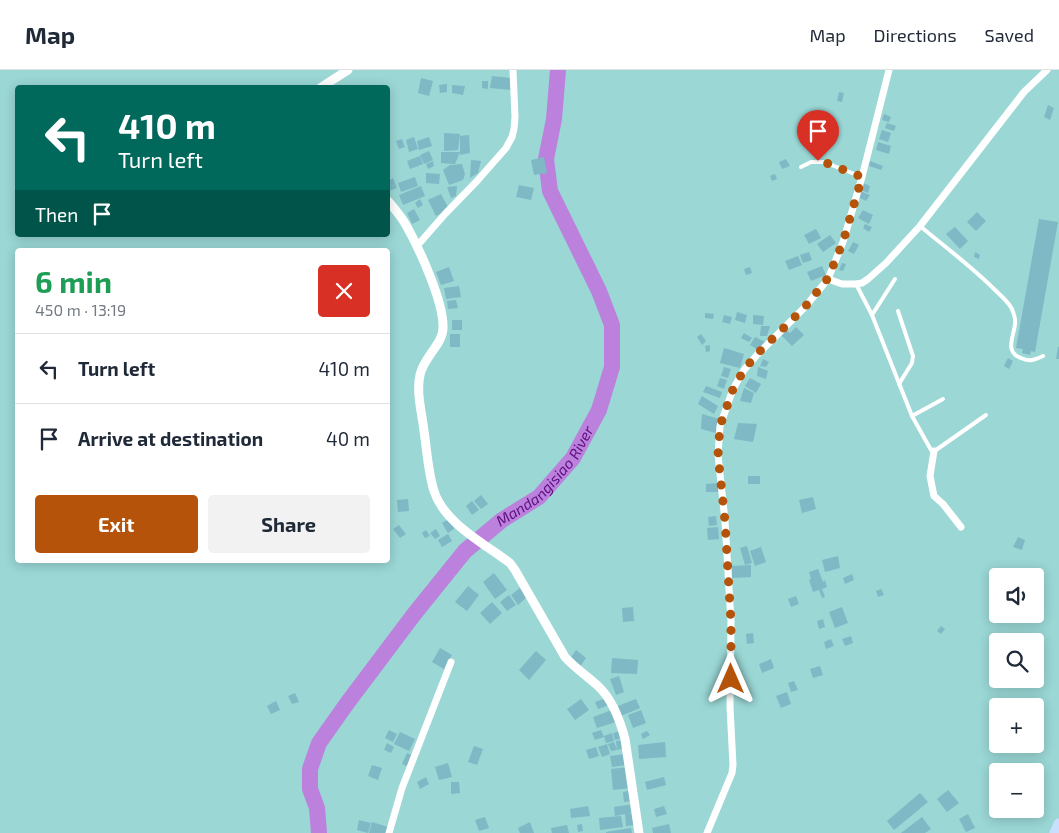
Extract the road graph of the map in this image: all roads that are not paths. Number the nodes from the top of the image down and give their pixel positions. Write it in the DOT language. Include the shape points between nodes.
graph roads {
  1 [pos="348,70"];
  2 [pos="513,70"];
  3 [pos="889,70"];
  4 [pos="1047,70"];
  5 [pos="325,85"];
  6 [pos="801,167"];
  7 [pos="862,177"];
  8 [pos="390,204"];
  9 [pos="920,226"];
  10 [pos="418,246"];
  11 [pos="828,278"];
  12 [pos="895,279"];
  13 [pos="856,284"];
  14 [pos="898,311"];
  15 [pos="872,315"];
  16 [pos="1043,356"];
  17 [pos="899,384"];
  18 [pos="943,399"];
  19 [pos="986,414"];
  20 [pos="912,416"];
  21 [pos="934,451"];
  22 [pos="961,527"];
  23 [pos="451,662"];
  24 [pos="1059,824"];
  25 [pos="389,833"];
  26 [pos="639,833"];
  27 [pos="707,833"];
  28 [pos="1055,833"];
  1 -- 5 [label="street"];
  2 -- 10 [label="street" via="512,137 478,181"];
  3 -- 7 [label="street"];
  4 -- 9 [label="street" via="1024,92"];
  6 -- 7 [label="lane" via="811,162 824,162"];
  7 -- 11 [label="street" via="843,242"];
  8 -- 10 [label="street"];
  9 -- 13 [label="street" via="886,263 868,279"];
  9 -- 16 [label="lane" via="1007,302 1015,317 1011,344 1017,357 1032,360"];
  10 -- 26 [label="street" via="443,320 443,330 420,372 418,385 434,492 446,514 510,563 565,657 607,696 625,738"];
  11 -- 13 [label="street" via="842,284"];
  11 -- 27 [label="street" via="805,307 744,370 733,389 720,426 718,455 731,622 733,765"];
  12 -- 15 [label="lane"];
  13 -- 15 [label="lane"];
  14 -- 17 [label="lane" via="913,356"];
  15 -- 17 [label="lane"];
  17 -- 20 [label="lane"];
  18 -- 20 [label="lane"];
  19 -- 21 [label="lane"];
  20 -- 21 [label="lane"];
  21 -- 22 [label="street" via="930,476 934,496"];
  23 -- 25 [label="street" via="402,788"];
  24 -- 28 [label="highway"];
}
